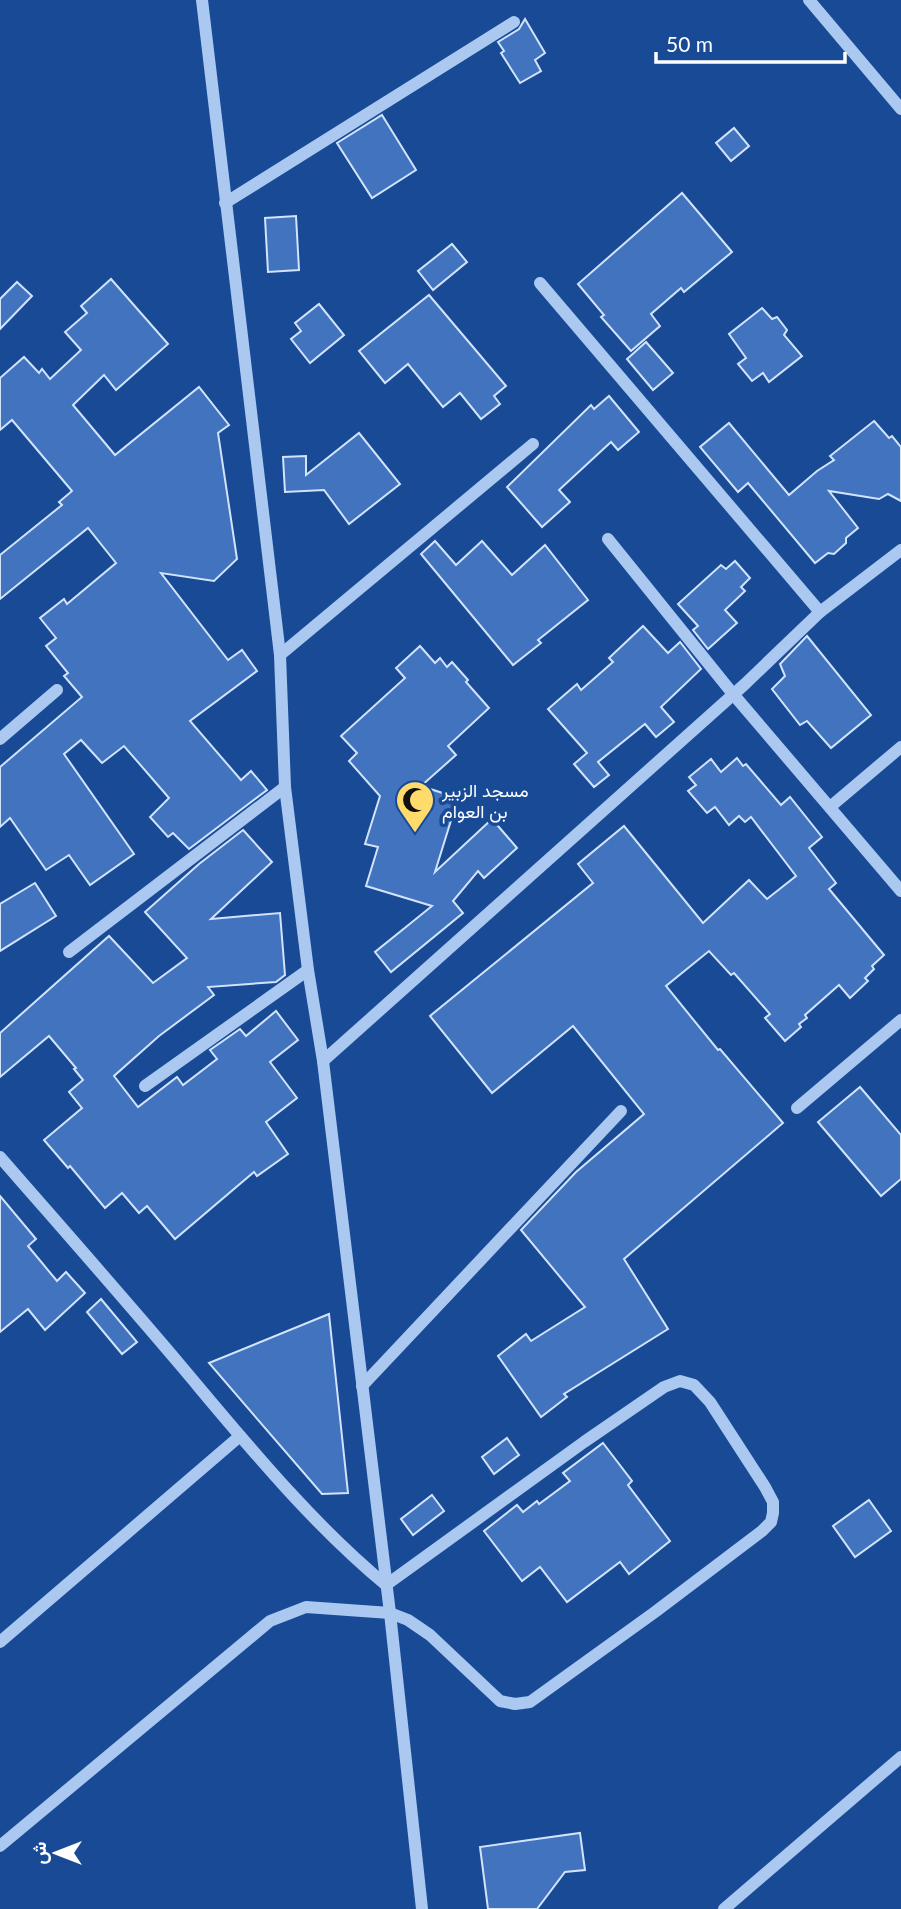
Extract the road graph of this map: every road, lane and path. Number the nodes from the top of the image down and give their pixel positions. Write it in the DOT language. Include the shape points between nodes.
graph roads {
  1 [pos="202,0"];
  2 [pos="809,0"];
  3 [pos="514,22"];
  4 [pos="901,108"];
  5 [pos="225,203"];
  6 [pos="540,283"];
  7 [pos="533,444"];
  8 [pos="608,539"];
  9 [pos="901,550"];
  10 [pos="820,612"];
  11 [pos="280,655"];
  12 [pos="57,690"];
  13 [pos="733,694"];
  14 [pos="0,739"];
  15 [pos="901,747"];
  16 [pos="285,787"];
  17 [pos="830,807"];
  18 [pos="901,891"];
  19 [pos="69,953"];
  20 [pos="309,971"];
  21 [pos="901,1020"];
  22 [pos="323,1061"];
  23 [pos="145,1086"];
  24 [pos="797,1108"];
  25 [pos="621,1111"];
  26 [pos="0,1157"];
  27 [pos="362,1386"];
  28 [pos="240,1436"];
  29 [pos="386,1584"];
  30 [pos="390,1614"];
  31 [pos="0,1642"];
  32 [pos="901,1757"];
  33 [pos="0,1846"];
  34 [pos="422,1909"];
  35 [pos="724,1909"];
  1 -- 5 [label="street"];
  2 -- 4 [label="street"];
  3 -- 5 [label="street"];
  5 -- 11 [label="street"];
  6 -- 10 [label="street"];
  7 -- 11 [label="street"];
  8 -- 13 [label="street"];
  9 -- 10 [label="street"];
  10 -- 13 [label="street"];
  11 -- 16 [label="street"];
  12 -- 14 [label="street"];
  13 -- 17 [label="street"];
  13 -- 22 [label="street"];
  15 -- 17 [label="street"];
  16 -- 19 [label="street"];
  16 -- 20 [label="street"];
  17 -- 18 [label="street"];
  20 -- 22 [label="street"];
  20 -- 23 [label="street"];
  21 -- 24 [label="street"];
  22 -- 27 [label="street"];
  25 -- 27 [label="street"];
  26 -- 28 [label="street"];
  27 -- 29 [label="street"];
  28 -- 29 [label="street" via="324,1530"];
  28 -- 31 [label="street"];
  29 -- 30 [label="street"];
  29 -- 30 [label="street" via="583,1442 664,1387 681,1381 694,1385 710,1402 773,1502 771,1522 762,1531 530,1702 500,1701 430,1635"];
  30 -- 33 [label="street" via="306,1607 270,1620"];
  30 -- 34 [label="street"];
  32 -- 35 [label="street"];
}
